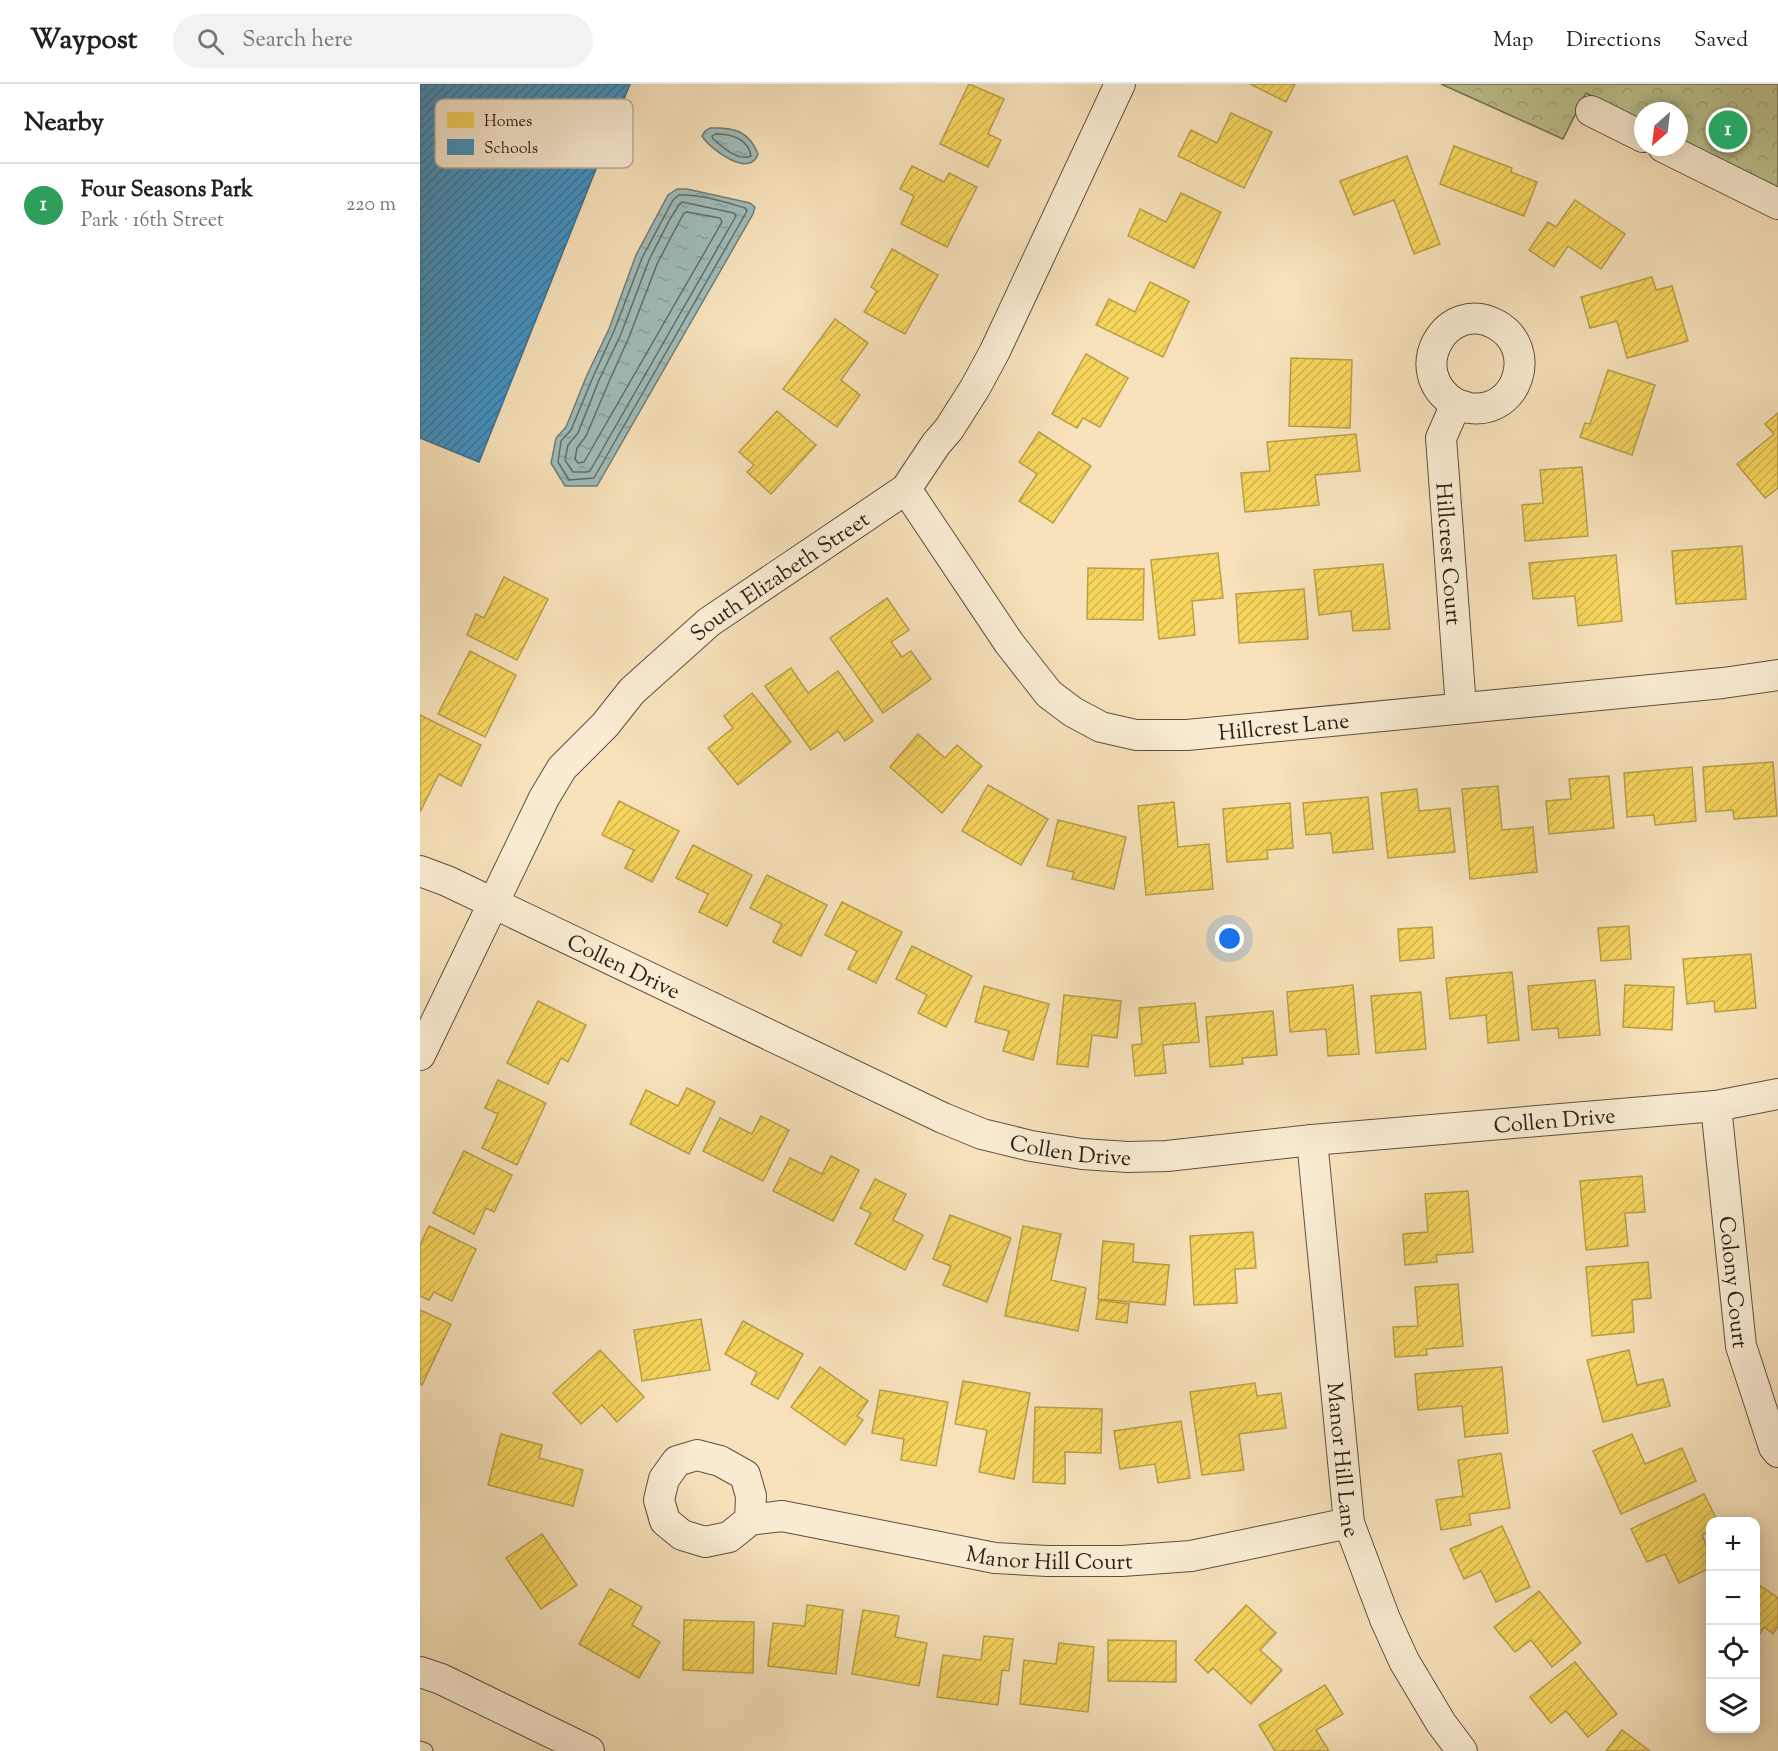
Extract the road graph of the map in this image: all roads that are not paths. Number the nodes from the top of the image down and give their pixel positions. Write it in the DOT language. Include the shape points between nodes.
graph roads {
  1 [pos="1120,84"];
  2 [pos="1591,111"];
  3 [pos="1634,132"];
  4 [pos="1681,156"];
  5 [pos="1778,204"];
  6 [pos="1456,404"];
  7 [pos="906,489"];
  8 [pos="1778,675"];
  9 [pos="1461,708"];
  10 [pos="420,871"];
  11 [pos="494,903"];
  12 [pos="420,1055"];
  13 [pos="1778,1094"];
  14 [pos="1716,1106"];
  15 [pos="1312,1140"];
  16 [pos="1778,1452"];
  17 [pos="750,1520"];
  18 [pos="1349,1523"];
  19 [pos="420,1672"];
  20 [pos="420,1749"];
  21 [pos="580,1749"];
  22 [pos="425,1751"];
  23 [pos="1462,1751"];
  1 -- 7 [label="street, South Elizabeth Street" via="995,351 949,429"];
  2 -- 3 [label="street"];
  4 -- 5 [label="street"];
  6 -- 9 [label="street, Hillcrest Court" via="1441,438"];
  7 -- 9 [label="street, Hillcrest Lane" via="1009,643 1049,694 1101,727 1136,735 1187,735"];
  7 -- 11 [label="street, South Elizabeth Street" via="709,622 632,691 562,768"];
  8 -- 9 [label="street, Hillcrest Lane"];
  10 -- 11 [label="street, Collen Drive"];
  11 -- 12 [label="street, South Elizabeth Street"];
  11 -- 15 [label="street, Collen Drive" via="982,1134 1041,1148 1128,1157"];
  13 -- 14 [label="street, Collen Drive"];
  14 -- 15 [label="street, Collen Drive"];
  14 -- 16 [label="street, Colony Court" via="1741,1346"];
  15 -- 18 [label="street, Manor Hill Lane"];
  17 -- 18 [label="street, Manor Hill Court" via="782,1516 995,1558 1047,1561 1191,1556"];
  18 -- 23 [label="street, Manor Hill Lane" via="1404,1661"];
  19 -- 21 [label="street"];
  20 -- 22 [label="lane"];
}
